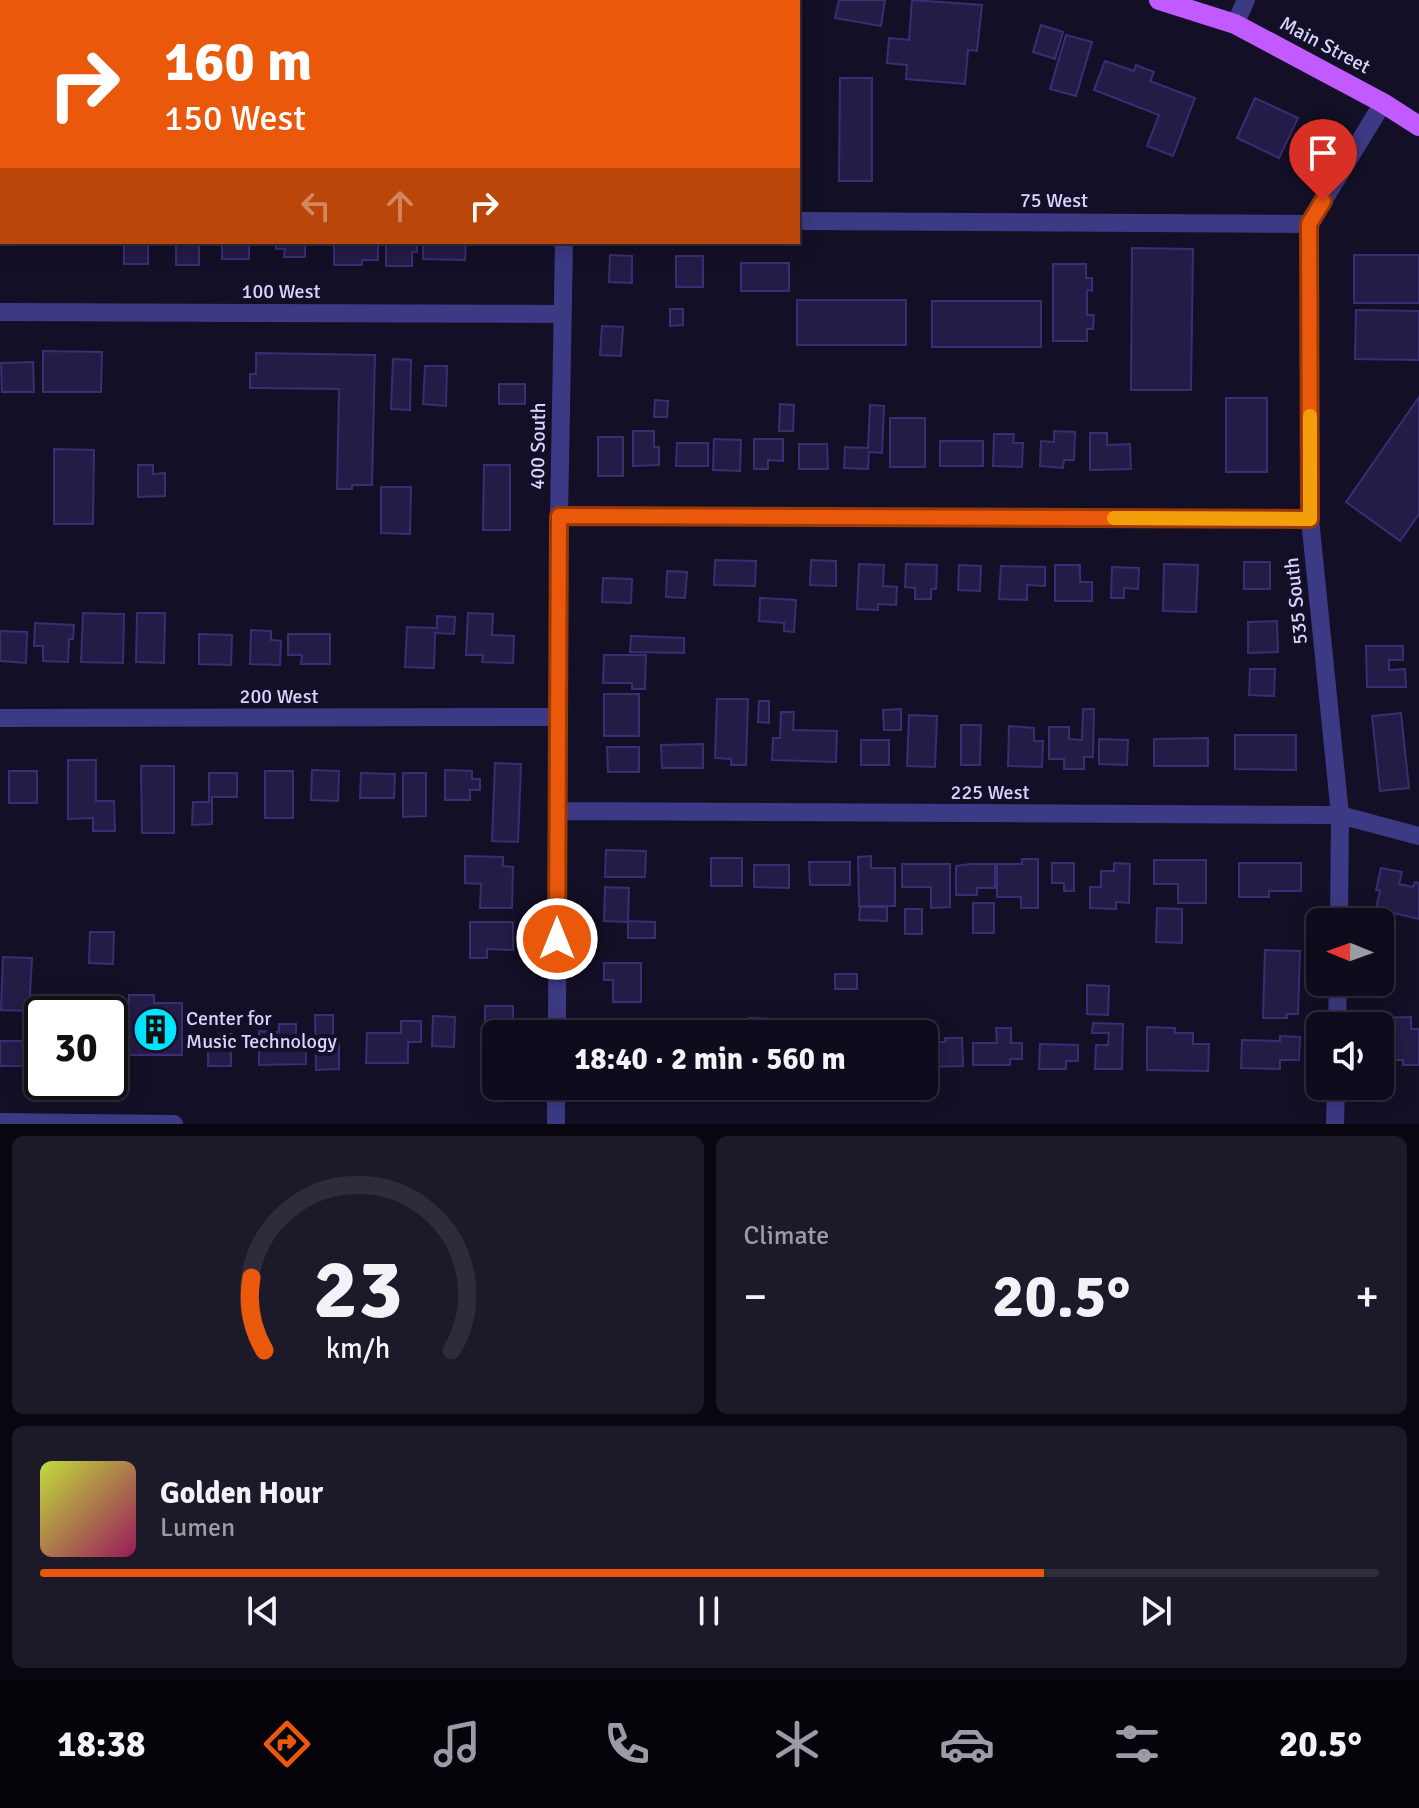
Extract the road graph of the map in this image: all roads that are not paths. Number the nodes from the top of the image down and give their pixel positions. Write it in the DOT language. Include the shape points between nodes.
graph roads {
  1 [pos="1159,0"];
  2 [pos="1246,0"];
  3 [pos="1235,24"];
  4 [pos="1383,103"];
  5 [pos="1419,126"];
  6 [pos="800,221"];
  7 [pos="1309,224"];
  8 [pos="564,244"];
  9 [pos="0,312"];
  10 [pos="563,314"];
  11 [pos="559,516"];
  12 [pos="1310,519"];
  13 [pos="558,717"];
  14 [pos="0,718"];
  15 [pos="558,811"];
  16 [pos="1340,815"];
  17 [pos="1419,836"];
  18 [pos="1339,908"];
  19 [pos="557,1020"];
  20 [pos="556,1100"];
  21 [pos="1336,1100"];
  22 [pos="0,1122"];
  23 [pos="174,1124"];
  24 [pos="556,1124"];
  25 [pos="1335,1124"];
  1 -- 3 [label="main road, Main Street"];
  2 -- 3 [label="street"];
  3 -- 4 [label="main road, Main Street"];
  4 -- 5 [label="main road, Main Street"];
  4 -- 7 [label="street"];
  6 -- 7 [label="street, 75 West"];
  7 -- 12 [label="street, 535 South"];
  8 -- 10 [label="street, 400 South"];
  9 -- 10 [label="street, 100 West"];
  10 -- 11 [label="street, 400 South"];
  11 -- 12 [label="street"];
  11 -- 13 [label="street, 400 South"];
  12 -- 16 [label="street, 535 South"];
  13 -- 14 [label="street, 200 West"];
  13 -- 15 [label="street, 400 South"];
  15 -- 16 [label="street, 225 West"];
  15 -- 19 [label="street, 400 South"];
  16 -- 17 [label="street, 225 West"];
  16 -- 18 [label="street, 535 South"];
  20 -- 24 [label="street"];
  21 -- 25 [label="street"];
  22 -- 23 [label="street"];
}
